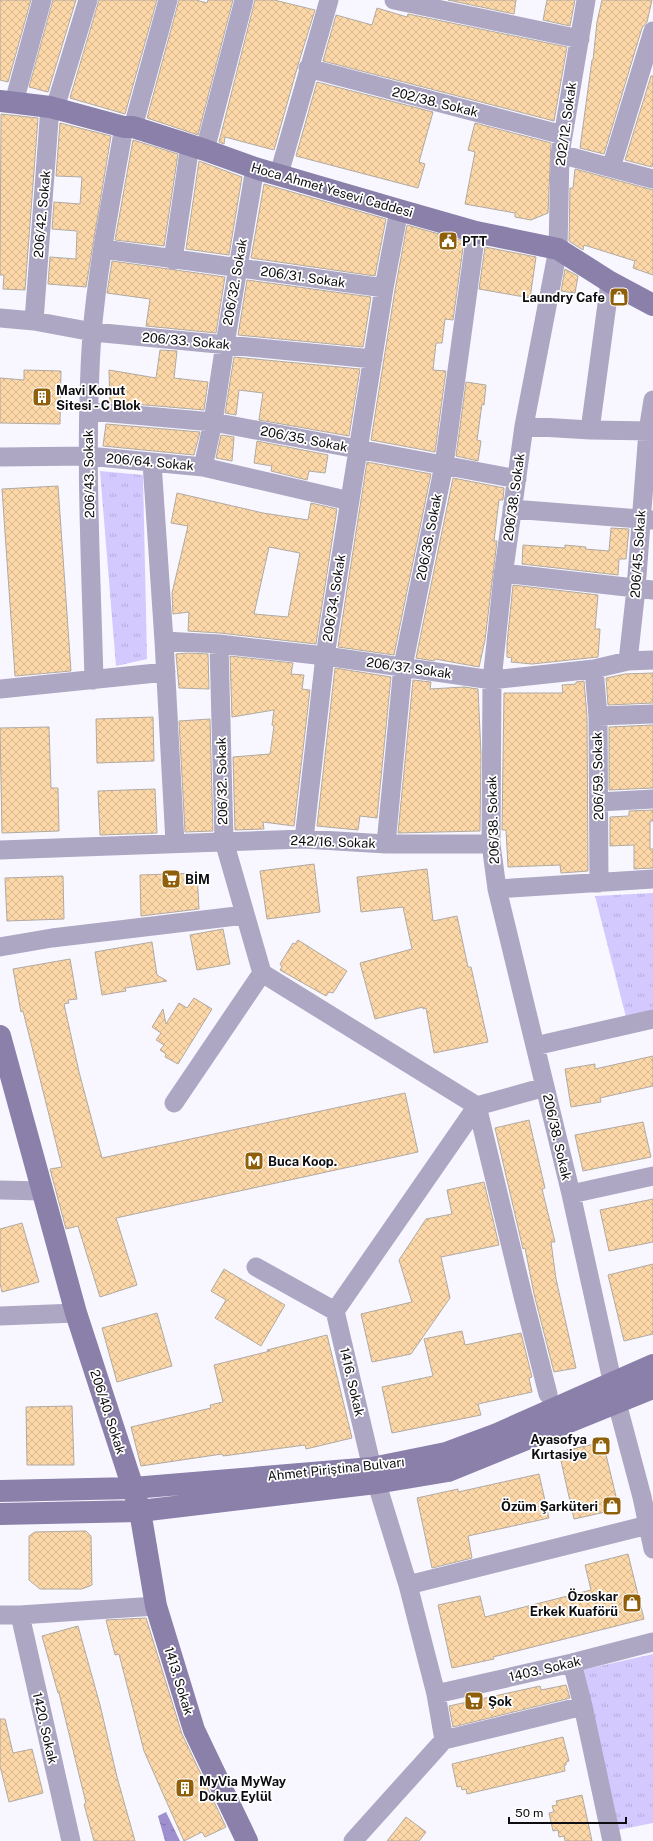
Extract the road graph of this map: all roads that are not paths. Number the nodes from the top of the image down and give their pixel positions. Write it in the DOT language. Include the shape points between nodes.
graph roads {
  1 [pos="42,0"];
  2 [pos="88,0"];
  3 [pos="168,0"];
  4 [pos="244,0"];
  5 [pos="329,0"];
  6 [pos="394,0"];
  7 [pos="586,0"];
  8 [pos="653,31"];
  9 [pos="580,39"];
  10 [pos="308,68"];
  11 [pos="7,101"];
  12 [pos="53,108"];
  13 [pos="128,127"];
  14 [pos="563,134"];
  15 [pos="198,147"];
  16 [pos="560,154"];
  17 [pos="255,168"];
  18 [pos="611,168"];
  19 [pos="280,174"];
  20 [pos="653,179"];
  21 [pos="399,210"];
  22 [pos="476,232"];
  23 [pos="103,249"];
  24 [pos="558,250"];
  25 [pos="173,260"];
  26 [pos="238,268"];
  27 [pos="610,282"];
  28 [pos="384,288"];
  29 [pos="653,305"];
  30 [pos="0,318"];
  31 [pos="34,320"];
  32 [pos="92,332"];
  33 [pos="225,344"];
  34 [pos="373,359"];
  35 [pos="653,400"];
  36 [pos="89,411"];
  37 [pos="213,422"];
  38 [pos="524,426"];
  39 [pos="590,430"];
  40 [pos="650,431"];
  41 [pos="358,449"];
  42 [pos="88,456"];
  43 [pos="0,457"];
  44 [pos="152,463"];
  45 [pos="444,465"];
  46 [pos="203,467"];
  47 [pos="517,479"];
  48 [pos="350,501"];
  49 [pos="512,509"];
  50 [pos="647,519"];
  51 [pos="503,573"];
  52 [pos="645,590"];
  53 [pos="164,641"];
  54 [pos="219,644"];
  55 [pos="325,656"];
  56 [pos="653,660"];
  57 [pos="628,661"];
  58 [pos="404,666"];
  59 [pos="594,670"];
  60 [pos="166,672"];
  61 [pos="94,680"];
  62 [pos="492,680"];
  63 [pos="0,689"];
  64 [pos="653,714"];
  65 [pos="598,716"];
  66 [pos="653,799"];
  67 [pos="599,802"];
  68 [pos="304,840"];
  69 [pos="224,841"];
  70 [pos="175,843"];
  71 [pos="386,844"];
  72 [pos="491,844"];
  73 [pos="0,850"];
  74 [pos="653,879"];
  75 [pos="598,884"];
  76 [pos="497,889"];
  77 [pos="245,915"];
  78 [pos="0,947"];
  79 [pos="262,973"];
  80 [pos="653,1019"];
  81 [pos="1,1046"];
  82 [pos="535,1046"];
  83 [pos="545,1087"];
  84 [pos="174,1103"];
  85 [pos="477,1106"];
  86 [pos="653,1176"];
  87 [pos="0,1190"];
  88 [pos="42,1192"];
  89 [pos="570,1194"];
  90 [pos="256,1268"];
  91 [pos="335,1311"];
  92 [pos="76,1313"];
  93 [pos="0,1316"];
  94 [pos="653,1365"];
  95 [pos="653,1388"];
  96 [pos="615,1392"];
  97 [pos="548,1394"];
  98 [pos="374,1475"];
  99 [pos="133,1488"];
  100 [pos="0,1491"];
  101 [pos="140,1511"];
  102 [pos="0,1514"];
  103 [pos="648,1526"];
  104 [pos="653,1549"];
  105 [pos="408,1585"];
  106 [pos="156,1606"];
  107 [pos="0,1615"];
  108 [pos="20,1615"];
  109 [pos="653,1642"];
  110 [pos="572,1663"];
  111 [pos="436,1694"];
  112 [pos="583,1706"];
  113 [pos="444,1740"];
  114 [pos="71,1841"];
  115 [pos="247,1841"];
  116 [pos="353,1841"];
  117 [pos="612,1841"];
  1 -- 11 [label="street"];
  2 -- 12 [label="street, 206/42. Sokak"];
  3 -- 13 [label="street, 206/43. Sokak"];
  4 -- 15 [label="street"];
  5 -- 10 [label="street"];
  6 -- 9 [label="street"];
  7 -- 9 [label="street, 202/12. Sokak"];
  8 -- 18 [label="street"];
  9 -- 14 [label="street, 202/12. Sokak"];
  10 -- 14 [label="street, 202/38. Sokak"];
  10 -- 19 [label="street"];
  11 -- 12 [label="main road, Hoca Ahmet Yesevi Caddesi"];
  12 -- 13 [label="main road, Hoca Ahmet Yesevi Caddesi"];
  12 -- 31 [label="street, 206/42. Sokak"];
  13 -- 15 [label="main road, Hoca Ahmet Yesevi Caddesi"];
  13 -- 23 [label="street, 206/43. Sokak"];
  14 -- 16 [label="street, 202/12. Sokak"];
  15 -- 17 [label="main road, Hoca Ahmet Yesevi Caddesi"];
  15 -- 25 [label="street"];
  16 -- 18 [label="street"];
  16 -- 24 [label="street, 202/12. Sokak"];
  17 -- 19 [label="main road, Hoca Ahmet Yesevi Caddesi"];
  17 -- 26 [label="street, 206/32. Sokak"];
  18 -- 20 [label="street"];
  19 -- 21 [label="main road, Hoca Ahmet Yesevi Caddesi"];
  21 -- 22 [label="main road, Hoca Ahmet Yesevi Caddesi"];
  21 -- 28 [label="street, 206/34. Sokak"];
  22 -- 24 [label="main road, Hoca Ahmet Yesevi Caddesi"];
  22 -- 45 [label="street, 206/36. Sokak"];
  23 -- 25 [label="street, 206/31. Sokak"];
  23 -- 32 [label="street, 206/43. Sokak"];
  24 -- 27 [label="main road, Hoca Ahmet Yesevi Caddesi"];
  24 -- 38 [label="street, 206/38. Sokak"];
  25 -- 26 [label="street, 206/31. Sokak"];
  26 -- 28 [label="street, 206/31. Sokak"];
  26 -- 33 [label="street, 206/32. Sokak"];
  27 -- 29 [label="main road, Hoca Ahmet Yesevi Caddesi"];
  27 -- 39 [label="street"];
  28 -- 34 [label="street, 206/34. Sokak"];
  30 -- 31 [label="street, 206/33. Sokak"];
  31 -- 32 [label="street, 206/33. Sokak"];
  32 -- 33 [label="street, 206/33. Sokak"];
  32 -- 36 [label="street, 206/43. Sokak"];
  33 -- 34 [label="street, 206/33. Sokak"];
  33 -- 37 [label="street, 206/32. Sokak"];
  34 -- 41 [label="street, 206/34. Sokak"];
  35 -- 40 [label="street, 206/45. Sokak"];
  36 -- 37 [label="street, 206/35. Sokak"];
  36 -- 42 [label="street, 206/43. Sokak"];
  37 -- 41 [label="street, 206/35. Sokak"];
  37 -- 46 [label="street, 206/32. Sokak"];
  38 -- 39 [label="street"];
  38 -- 47 [label="street, 206/38. Sokak"];
  39 -- 40 [label="street"];
  40 -- 50 [label="street, 206/45. Sokak"];
  41 -- 45 [label="street, 206/35. Sokak"];
  41 -- 48 [label="street, 206/34. Sokak"];
  42 -- 43 [label="street, 206/64. Sokak"];
  42 -- 44 [label="street, 206/64. Sokak"];
  42 -- 61 [label="street, 206/43. Sokak"];
  44 -- 46 [label="street, 206/64. Sokak"];
  44 -- 53 [label="street"];
  45 -- 47 [label="street, 206/35. Sokak"];
  45 -- 58 [label="street, 206/36. Sokak"];
  46 -- 48 [label="street, 206/64. Sokak"];
  47 -- 49 [label="street, 206/38. Sokak"];
  48 -- 55 [label="street, 206/34. Sokak"];
  49 -- 50 [label="street"];
  49 -- 51 [label="street, 206/38. Sokak"];
  50 -- 52 [label="street, 206/45. Sokak"];
  51 -- 52 [label="street"];
  51 -- 62 [label="street, 206/38. Sokak"];
  52 -- 57 [label="street, 206/45. Sokak"];
  53 -- 54 [label="street, 206/37. Sokak"];
  53 -- 60 [label="street"];
  54 -- 55 [label="street, 206/37. Sokak"];
  54 -- 69 [label="street, 206/32. Sokak"];
  55 -- 58 [label="street, 206/37. Sokak"];
  55 -- 68 [label="street, 206/34. Sokak"];
  56 -- 57 [label="street, 206/37. Sokak"];
  57 -- 59 [label="street, 206/37. Sokak"];
  58 -- 62 [label="street, 206/37. Sokak"];
  58 -- 71 [label="street, 206/36. Sokak"];
  59 -- 62 [label="street, 206/37. Sokak"];
  59 -- 65 [label="street, 206/59. Sokak"];
  60 -- 61 [label="street"];
  60 -- 70 [label="street"];
  61 -- 63 [label="street"];
  62 -- 72 [label="street, 206/38. Sokak"];
  64 -- 65 [label="street"];
  65 -- 67 [label="street, 206/59. Sokak"];
  66 -- 67 [label="street"];
  67 -- 75 [label="street, 206/59. Sokak"];
  68 -- 69 [label="street, 242/16. Sokak"];
  68 -- 71 [label="street, 242/16. Sokak"];
  69 -- 70 [label="street, 242/16. Sokak"];
  69 -- 77 [label="street, 206/32. Sokak"];
  70 -- 73 [label="street, 242/16. Sokak"];
  71 -- 72 [label="street, 242/16. Sokak"];
  72 -- 76 [label="street, 206/38. Sokak"];
  74 -- 75 [label="street"];
  75 -- 76 [label="street"];
  76 -- 82 [label="street, 206/38. Sokak"];
  77 -- 78 [label="street" via="52,938"];
  77 -- 79 [label="street, 206/32. Sokak"];
  79 -- 84 [label="street"];
  79 -- 85 [label="street"];
  80 -- 82 [label="street"];
  81 -- 88 [label="main road"];
  82 -- 83 [label="street, 206/38. Sokak"];
  83 -- 85 [label="street"];
  83 -- 89 [label="street, 206/38. Sokak"];
  85 -- 91 [label="street"];
  85 -- 97 [label="street"];
  86 -- 89 [label="street"];
  87 -- 88 [label="street"];
  88 -- 92 [label="main road, 206/40. Sokak"];
  89 -- 96 [label="street, 206/38. Sokak"];
  90 -- 91 [label="street"];
  91 -- 98 [label="street, 1416. Sokak"];
  92 -- 93 [label="street"];
  92 -- 99 [label="main road, 206/40. Sokak"];
  94 -- 96 [label="main road, Ahmet Piriştina Bulvarı"];
  95 -- 96 [label="main road, Ahmet Piriştina Bulvarı"];
  96 -- 98 [label="main road, Ahmet Piriştina Bulvarı" via="448,1471"];
  96 -- 103 [label="street, 206/38. Sokak"];
  98 -- 99 [label="main road, Ahmet Piriştina Bulvarı"];
  98 -- 101 [label="main road, Ahmet Piriştina Bulvarı"];
  98 -- 105 [label="street, 1416. Sokak"];
  99 -- 100 [label="main road, Ahmet Piriştina Bulvarı"];
  99 -- 101 [label="main road, 206/40. Sokak"];
  101 -- 102 [label="main road, Ahmet Piriştina Bulvarı"];
  101 -- 106 [label="main road, 1413. Sokak"];
  103 -- 104 [label="street, 206/38. Sokak"];
  103 -- 105 [label="street"];
  105 -- 111 [label="street, 1416. Sokak"];
  106 -- 108 [label="street"];
  106 -- 115 [label="main road, 1413. Sokak" via="194,1730"];
  107 -- 108 [label="street"];
  108 -- 114 [label="street, 1420. Sokak"];
  109 -- 110 [label="street, 1403. Sokak"];
  110 -- 111 [label="street, 1403. Sokak"];
  110 -- 112 [label="street"];
  111 -- 113 [label="street, 1416. Sokak"];
  112 -- 113 [label="street"];
  112 -- 117 [label="street"];
  113 -- 116 [label="street"];
}
